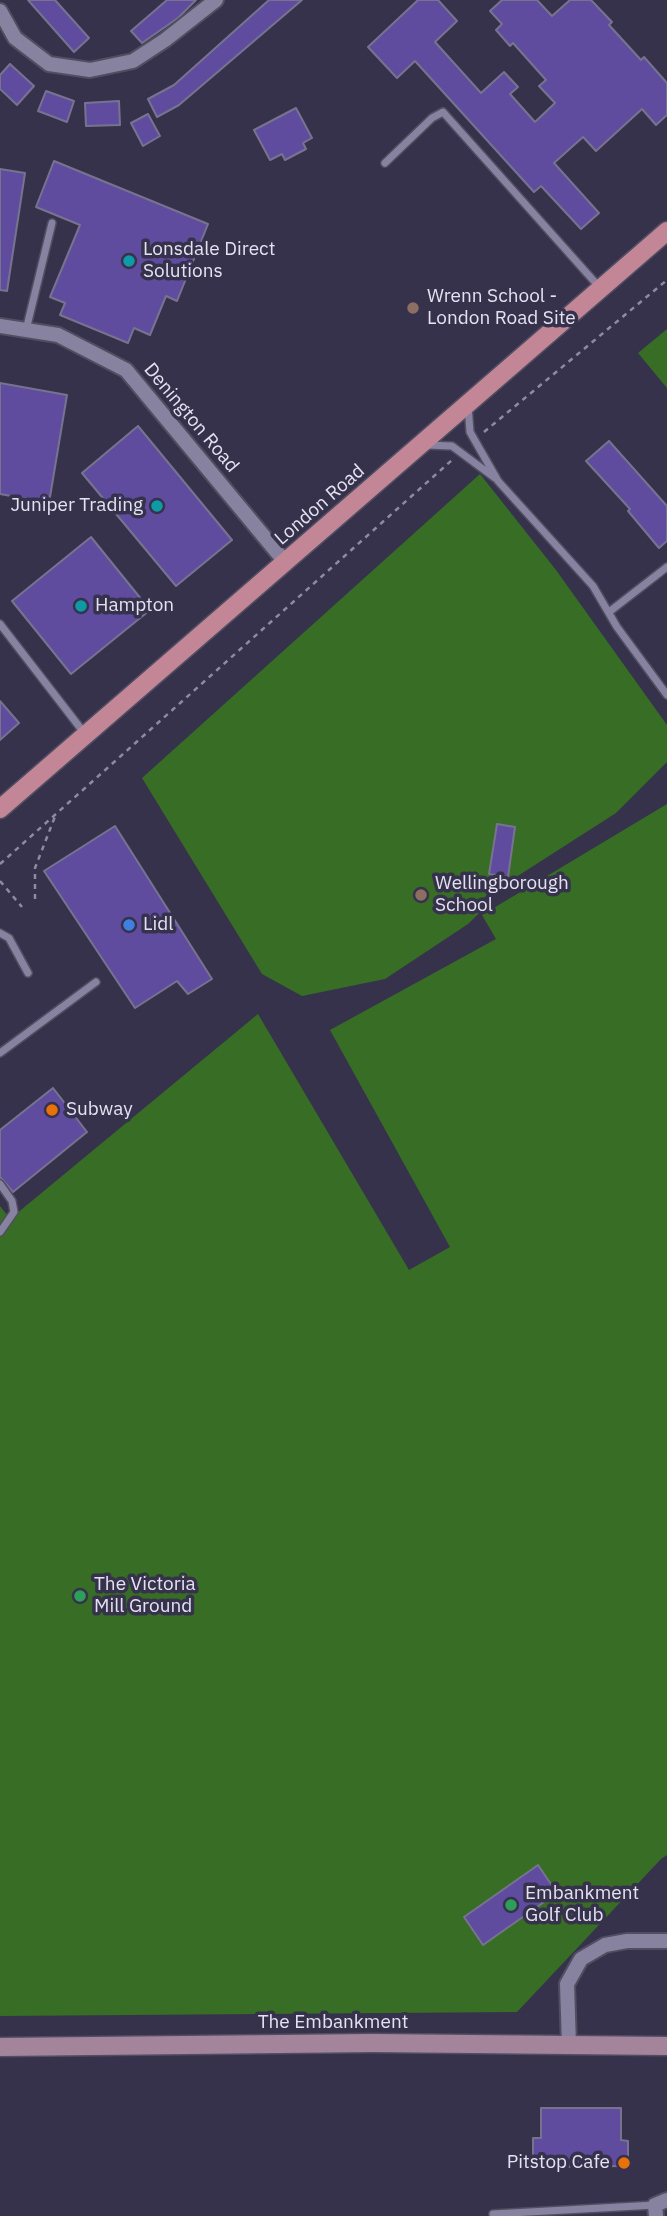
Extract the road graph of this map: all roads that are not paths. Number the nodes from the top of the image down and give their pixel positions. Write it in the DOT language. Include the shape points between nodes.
graph roads {
  1 [pos="216,0"];
  2 [pos="0,10"];
  3 [pos="385,163"];
  4 [pos="52,223"];
  5 [pos="667,231"];
  6 [pos="601,289"];
  7 [pos="0,326"];
  8 [pos="26,330"];
  9 [pos="470,401"];
  10 [pos="418,445"];
  11 [pos="499,481"];
  12 [pos="286,563"];
  13 [pos="667,567"];
  14 [pos="609,612"];
  15 [pos="0,624"];
  16 [pos="667,695"];
  17 [pos="86,735"];
  18 [pos="0,809"];
  19 [pos="0,933"];
  20 [pos="28,973"];
  21 [pos="96,982"];
  22 [pos="0,1053"];
  23 [pos="0,1184"];
  24 [pos="0,1232"];
  25 [pos="667,1941"];
  26 [pos="569,2045"];
  27 [pos="667,2046"];
  28 [pos="0,2047"];
  29 [pos="659,2207"];
  30 [pos="493,2214"];
  1 -- 2 [label="street" via="132,61 90,71 49,64 15,38"];
  3 -- 6 [label="lane" via="443,113"];
  4 -- 8 [label="lane"];
  5 -- 6 [label="main road, London Road"];
  6 -- 9 [label="main road, London Road"];
  7 -- 8 [label="street, Denington Road"];
  8 -- 12 [label="street, Denington Road" via="58,335 126,370"];
  9 -- 10 [label="main road, London Road"];
  9 -- 11 [label="lane" via="470,432"];
  10 -- 11 [label="lane" via="452,446"];
  10 -- 12 [label="main road, London Road"];
  11 -- 14 [label="lane" via="593,586"];
  12 -- 17 [label="main road, London Road"];
  13 -- 14 [label="lane"];
  14 -- 16 [label="lane"];
  15 -- 17 [label="lane"];
  17 -- 18 [label="main road, London Road"];
  19 -- 20 [label="lane" via="9,937"];
  21 -- 22 [label="lane"];
  23 -- 24 [label="lane" via="14,1212"];
  25 -- 26 [label="street" via="605,1945 581,1959 567,1984"];
  26 -- 27 [label="main road, The Embankment"];
  26 -- 28 [label="main road, The Embankment"];
  29 -- 30 [label="lane"];
}
